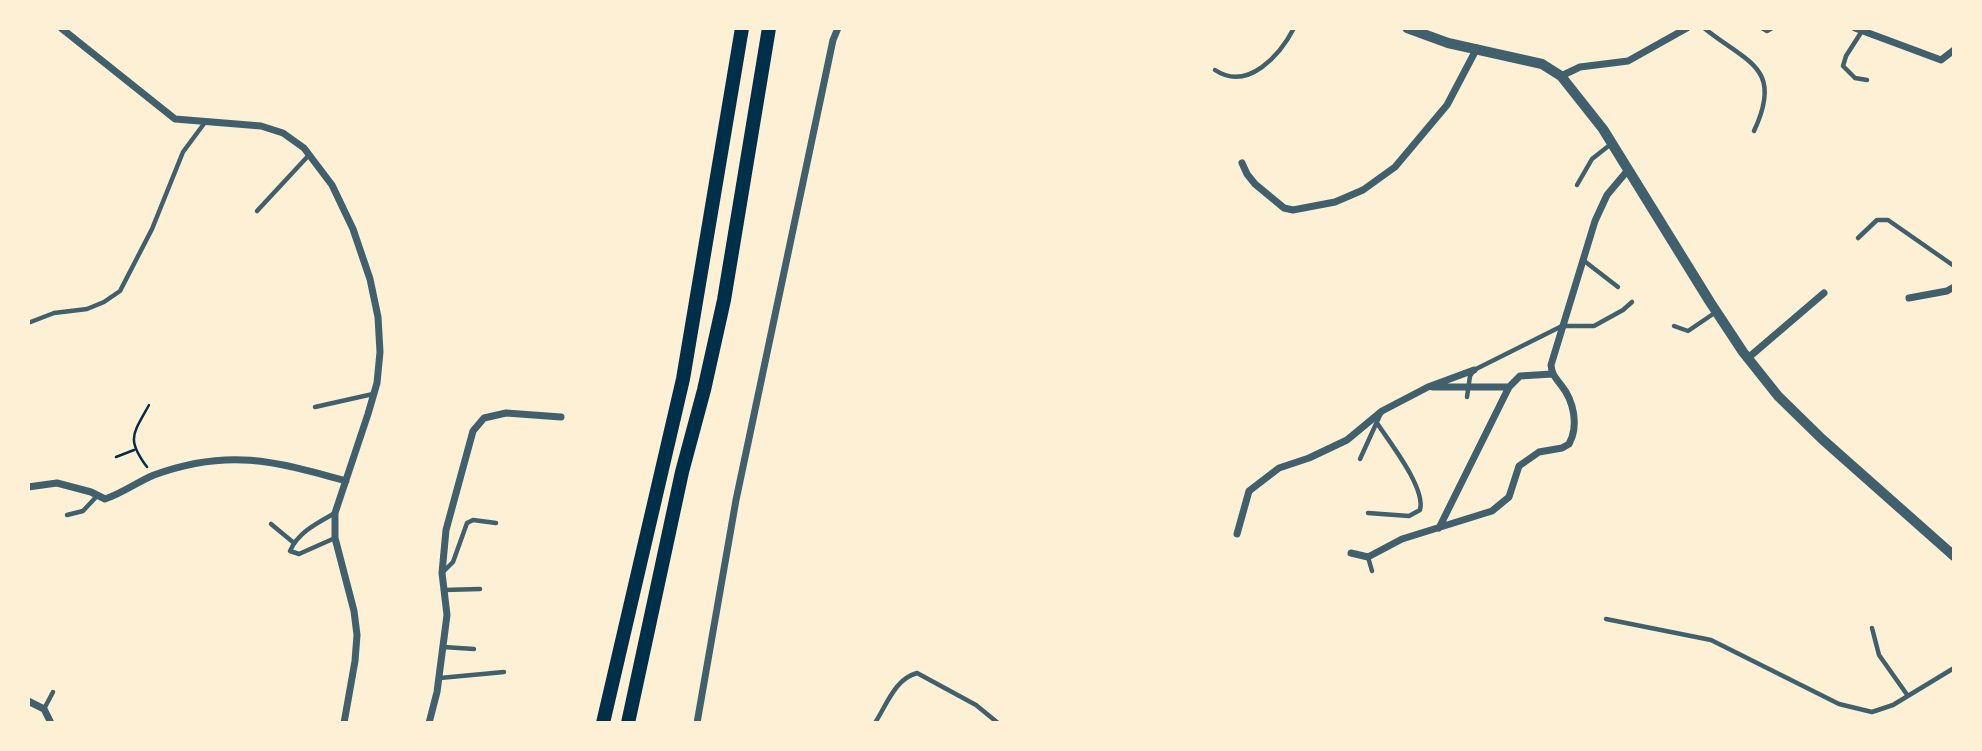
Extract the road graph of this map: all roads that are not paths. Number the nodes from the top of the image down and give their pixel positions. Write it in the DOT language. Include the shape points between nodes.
graph roads {
  1 [pos="61,28"];
  2 [pos="742,28"];
  3 [pos="769,28"];
  4 [pos="838,28"];
  5 [pos="1294,28"];
  6 [pos="1407,28"];
  7 [pos="1687,28"];
  8 [pos="1704,28"];
  9 [pos="1762,28"];
  10 [pos="1772,28"];
  11 [pos="1858,30"];
  12 [pos="1477,48"];
  13 [pos="1954,50"];
  14 [pos="1214,70"];
  15 [pos="1561,76"];
  16 [pos="1867,80"];
  17 [pos="206,120"];
  18 [pos="1754,131"];
  19 [pos="1612,144"];
  20 [pos="309,155"];
  21 [pos="1242,163"];
  22 [pos="1629,170"];
  23 [pos="1577,185"];
  24 [pos="257,211"];
  25 [pos="1858,238"];
  26 [pos="1583,260"];
  27 [pos="1954,266"];
  28 [pos="1618,287"];
  29 [pos="1954,287"];
  30 [pos="1824,293"];
  31 [pos="1909,298"];
  32 [pos="1632,302"];
  33 [pos="1716,312"];
  34 [pos="28,323"];
  35 [pos="1562,326"];
  36 [pos="1674,326"];
  37 [pos="1748,358"];
  38 [pos="1474,370"];
  39 [pos="1552,374"];
  40 [pos="1428,387"];
  41 [pos="1510,387"];
  42 [pos="1468,392"];
  43 [pos="373,394"];
  44 [pos="315,407"];
  45 [pos="1382,411"];
  46 [pos="561,417"];
  47 [pos="1377,423"];
  48 [pos="1360,460"];
  49 [pos="346,481"];
  50 [pos="28,487"];
  51 [pos="97,496"];
  52 [pos="335,513"];
  53 [pos="1368,513"];
  54 [pos="66,515"];
  55 [pos="496,523"];
  56 [pos="271,524"];
  57 [pos="1438,528"];
  58 [pos="1237,534"];
  59 [pos="335,538"];
  60 [pos="294,543"];
  61 [pos="1351,553"];
  62 [pos="1954,556"];
  63 [pos="1368,557"];
  64 [pos="1372,571"];
  65 [pos="442,573"];
  66 [pos="480,589"];
  67 [pos="444,590"];
  68 [pos="1606,619"];
  69 [pos="1872,628"];
  70 [pos="443,647"];
  71 [pos="474,649"];
  72 [pos="1954,668"];
  73 [pos="504,672"];
  74 [pos="439,678"];
  75 [pos="53,692"];
  76 [pos="1908,696"];
  77 [pos="28,701"];
  78 [pos="44,709"];
  79 [pos="51,723"];
  80 [pos="344,723"];
  81 [pos="429,723"];
  82 [pos="603,723"];
  83 [pos="628,723"];
  84 [pos="697,723"];
  85 [pos="875,723"];
  86 [pos="998,723"];
  1 -- 17 [label="street" via="175,118"];
  2 -- 82 [label="highway" via="683,379"];
  3 -- 83 [label="highway" via="724,300"];
  4 -- 84 [label="street" via="736,500"];
  5 -- 14 [label="lane" via="1277,55 1252,73 1236,78"];
  6 -- 12 [label="street"];
  7 -- 15 [label="street" via="1628,61 1580,67"];
  8 -- 18 [label="lane" via="1756,65 1763,77 1766,99"];
  9 -- 10 [label="lane"];
  11 -- 13 [label="street" via="1941,60"];
  11 -- 16 [label="lane" via="1843,66 1855,78"];
  12 -- 15 [label="street" via="1542,64"];
  12 -- 21 [label="street" via="1447,104 1395,167 1363,190 1335,202 1284,208 1255,184"];
  15 -- 19 [label="street"];
  17 -- 20 [label="street" via="284,133"];
  17 -- 34 [label="lane" via="183,152 152,229 120,291 87,309 54,313"];
  19 -- 22 [label="street"];
  19 -- 23 [label="lane" via="1592,159"];
  20 -- 24 [label="lane"];
  20 -- 43 [label="street" via="332,185 370,279 380,352"];
  22 -- 26 [label="street" via="1607,195"];
  22 -- 33 [label="street"];
  25 -- 27 [label="lane" via="1871,223 1888,219"];
  26 -- 28 [label="lane"];
  26 -- 35 [label="street"];
  29 -- 31 [label="street"];
  30 -- 37 [label="street"];
  32 -- 35 [label="lane" via="1594,326"];
  33 -- 36 [label="lane" via="1688,331"];
  33 -- 37 [label="street"];
  35 -- 38 [label="lane"];
  35 -- 39 [label="street"];
  37 -- 62 [label="street" via="1813,430"];
  38 -- 40 [label="street"];
  38 -- 42 [label="lane"];
  39 -- 41 [label="street" via="1520,376"];
  39 -- 57 [label="street" via="1573,406 1569,444 1539,452 1519,466 1509,497 1492,511"];
  40 -- 42 [label="street"];
  40 -- 45 [label="street"];
  41 -- 42 [label="street"];
  41 -- 57 [label="street"];
  43 -- 44 [label="lane"];
  43 -- 49 [label="street"];
  45 -- 47 [label="lane"];
  45 -- 58 [label="street" via="1347,440 1279,468 1249,491"];
  46 -- 65 [label="street" via="506,413 484,418 473,432 446,530"];
  47 -- 48 [label="lane"];
  47 -- 53 [label="lane" via="1422,503 1420,510 1409,516"];
  49 -- 51 [label="street" via="258,459 214,459 153,475 105,499"];
  49 -- 52 [label="street"];
  50 -- 51 [label="street" via="57,483"];
  51 -- 54 [label="lane" via="83,510"];
  52 -- 59 [label="street"];
  52 -- 60 [label="lane"];
  55 -- 65 [label="lane" via="467,523 453,562"];
  56 -- 60 [label="lane"];
  57 -- 63 [label="street" via="1402,539"];
  59 -- 60 [label="lane" via="299,554 290,551"];
  59 -- 80 [label="street" via="356,635"];
  61 -- 63 [label="street"];
  63 -- 64 [label="lane"];
  65 -- 67 [label="street"];
  66 -- 67 [label="lane"];
  67 -- 70 [label="street"];
  68 -- 76 [label="lane" via="1712,640 1839,704 1872,712"];
  69 -- 76 [label="lane" via="1879,656"];
  70 -- 71 [label="lane"];
  70 -- 74 [label="street"];
  72 -- 76 [label="lane"];
  73 -- 74 [label="lane"];
  74 -- 81 [label="street"];
  75 -- 78 [label="lane"];
  77 -- 78 [label="street"];
  78 -- 79 [label="street"];
  85 -- 86 [label="lane" via="898,684 917,673 976,705"];
}
